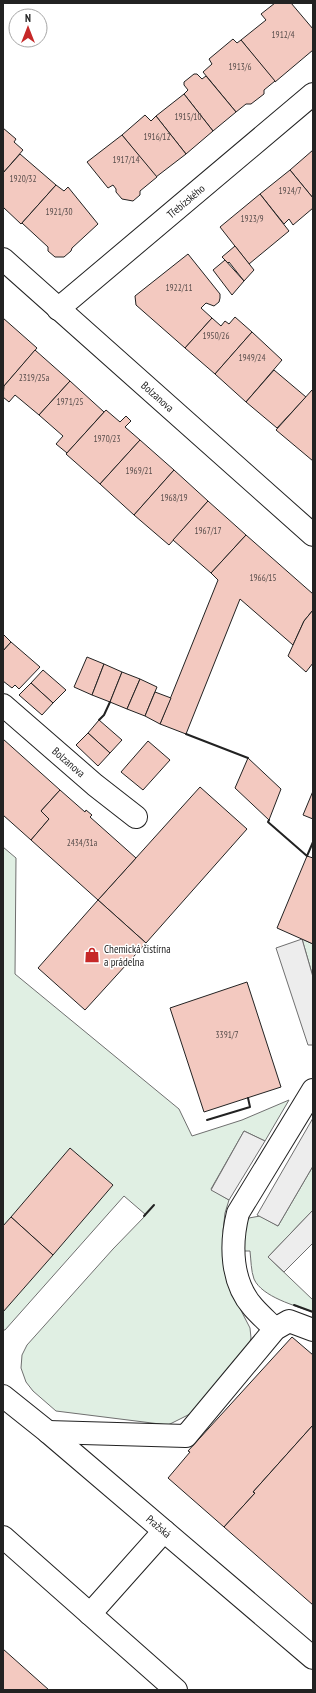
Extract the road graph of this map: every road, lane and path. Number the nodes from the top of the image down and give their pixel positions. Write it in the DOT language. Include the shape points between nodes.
graph roads {
  1 [pos="313,94"];
  2 [pos="3,259"];
  3 [pos="58,309"];
  4 [pos="313,535"];
  5 [pos="3,705"];
  6 [pos="136,817"];
  7 [pos="313,1090"];
  8 [pos="275,1329"];
  9 [pos="313,1330"];
  10 [pos="3,1396"];
  11 [pos="48,1432"];
  12 [pos="164,1531"];
  13 [pos="3,1537"];
  14 [pos="90,1614"];
  15 [pos="313,1658"];
  16 [pos="176,1690"];
  1 -- 3 [label="street, Třebízského"];
  2 -- 3 [label="street, Bolzanova"];
  3 -- 4 [label="street, Bolzanova"];
  5 -- 6 [label="street, Bolzanova"];
  7 -- 8 [label="street" via="238,1214 234,1231 236,1275 241,1290 253,1307"];
  8 -- 9 [label="street" via="289,1321"];
  8 -- 11 [label="street" via="186,1436"];
  10 -- 11 [label="street, Pražská"];
  11 -- 12 [label="street, Pražská"];
  12 -- 14 [label="street"];
  12 -- 15 [label="street, Pražská"];
  13 -- 14 [label="street"];
  14 -- 16 [label="street"];
}
